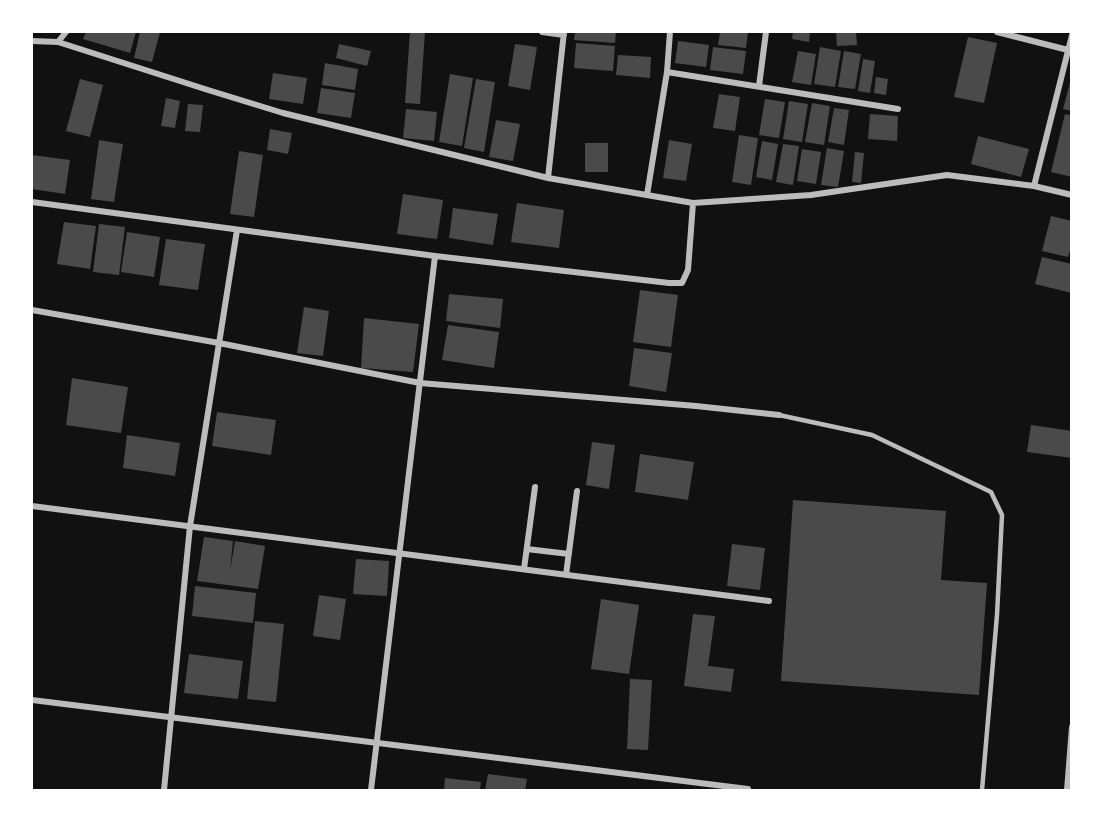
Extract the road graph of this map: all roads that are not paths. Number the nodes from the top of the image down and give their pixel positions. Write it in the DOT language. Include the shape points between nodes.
graph roads {
  1 [pos="66,32"];
  2 [pos="542,32"];
  3 [pos="670,32"];
  4 [pos="766,32"];
  5 [pos="997,32"];
  6 [pos="564,33"];
  7 [pos="1071,35"];
  8 [pos="32,40"];
  9 [pos="58,42"];
  10 [pos="1070,50"];
  11 [pos="667,72"];
  12 [pos="759,86"];
  13 [pos="898,109"];
  14 [pos="548,178"];
  15 [pos="1034,186"];
  16 [pos="647,195"];
  17 [pos="1071,195"];
  18 [pos="32,202"];
  19 [pos="693,202"];
  20 [pos="237,230"];
  21 [pos="435,256"];
  22 [pos="32,310"];
  23 [pos="219,343"];
  24 [pos="420,383"];
  25 [pos="779,415"];
  26 [pos="535,487"];
  27 [pos="577,491"];
  28 [pos="32,506"];
  29 [pos="190,526"];
  30 [pos="527,549"];
  31 [pos="399,553"];
  32 [pos="569,554"];
  33 [pos="524,569"];
  34 [pos="566,575"];
  35 [pos="769,601"];
  36 [pos="32,700"];
  37 [pos="171,717"];
  38 [pos="1071,727"];
  39 [pos="376,743"];
  40 [pos="1070,779"];
  41 [pos="748,789"];
  42 [pos="164,790"];
  43 [pos="371,790"];
  44 [pos="982,790"];
  45 [pos="1067,790"];
  1 -- 9 [label="street"];
  2 -- 6 [label="street"];
  3 -- 11 [label="street"];
  4 -- 12 [label="street"];
  5 -- 10 [label="street"];
  6 -- 14 [label="street"];
  7 -- 10 [label="street"];
  8 -- 9 [label="street"];
  9 -- 14 [label="street" via="283,113"];
  10 -- 15 [label="street"];
  11 -- 12 [label="street"];
  11 -- 16 [label="street"];
  12 -- 13 [label="street"];
  14 -- 16 [label="street"];
  15 -- 17 [label="street"];
  15 -- 19 [label="street" via="947,176 812,195"];
  16 -- 19 [label="street"];
  18 -- 20 [label="street"];
  19 -- 21 [label="street" via="688,270 682,283"];
  20 -- 21 [label="street"];
  20 -- 23 [label="street"];
  21 -- 24 [label="street"];
  22 -- 23 [label="street"];
  23 -- 24 [label="street"];
  23 -- 29 [label="street"];
  24 -- 25 [label="street"];
  24 -- 31 [label="street"];
  25 -- 44 [label="lane" via="872,435 991,492 1002,515"];
  26 -- 30 [label="street"];
  27 -- 32 [label="street"];
  28 -- 29 [label="street"];
  29 -- 31 [label="street"];
  29 -- 37 [label="street"];
  30 -- 32 [label="street"];
  30 -- 33 [label="street"];
  31 -- 33 [label="street"];
  31 -- 39 [label="street"];
  32 -- 34 [label="street"];
  33 -- 34 [label="street"];
  34 -- 35 [label="street"];
  36 -- 37 [label="street"];
  37 -- 39 [label="street"];
  37 -- 42 [label="street"];
  38 -- 40 [label="street"];
  39 -- 41 [label="street"];
  39 -- 43 [label="street"];
  40 -- 45 [label="street"];
}
